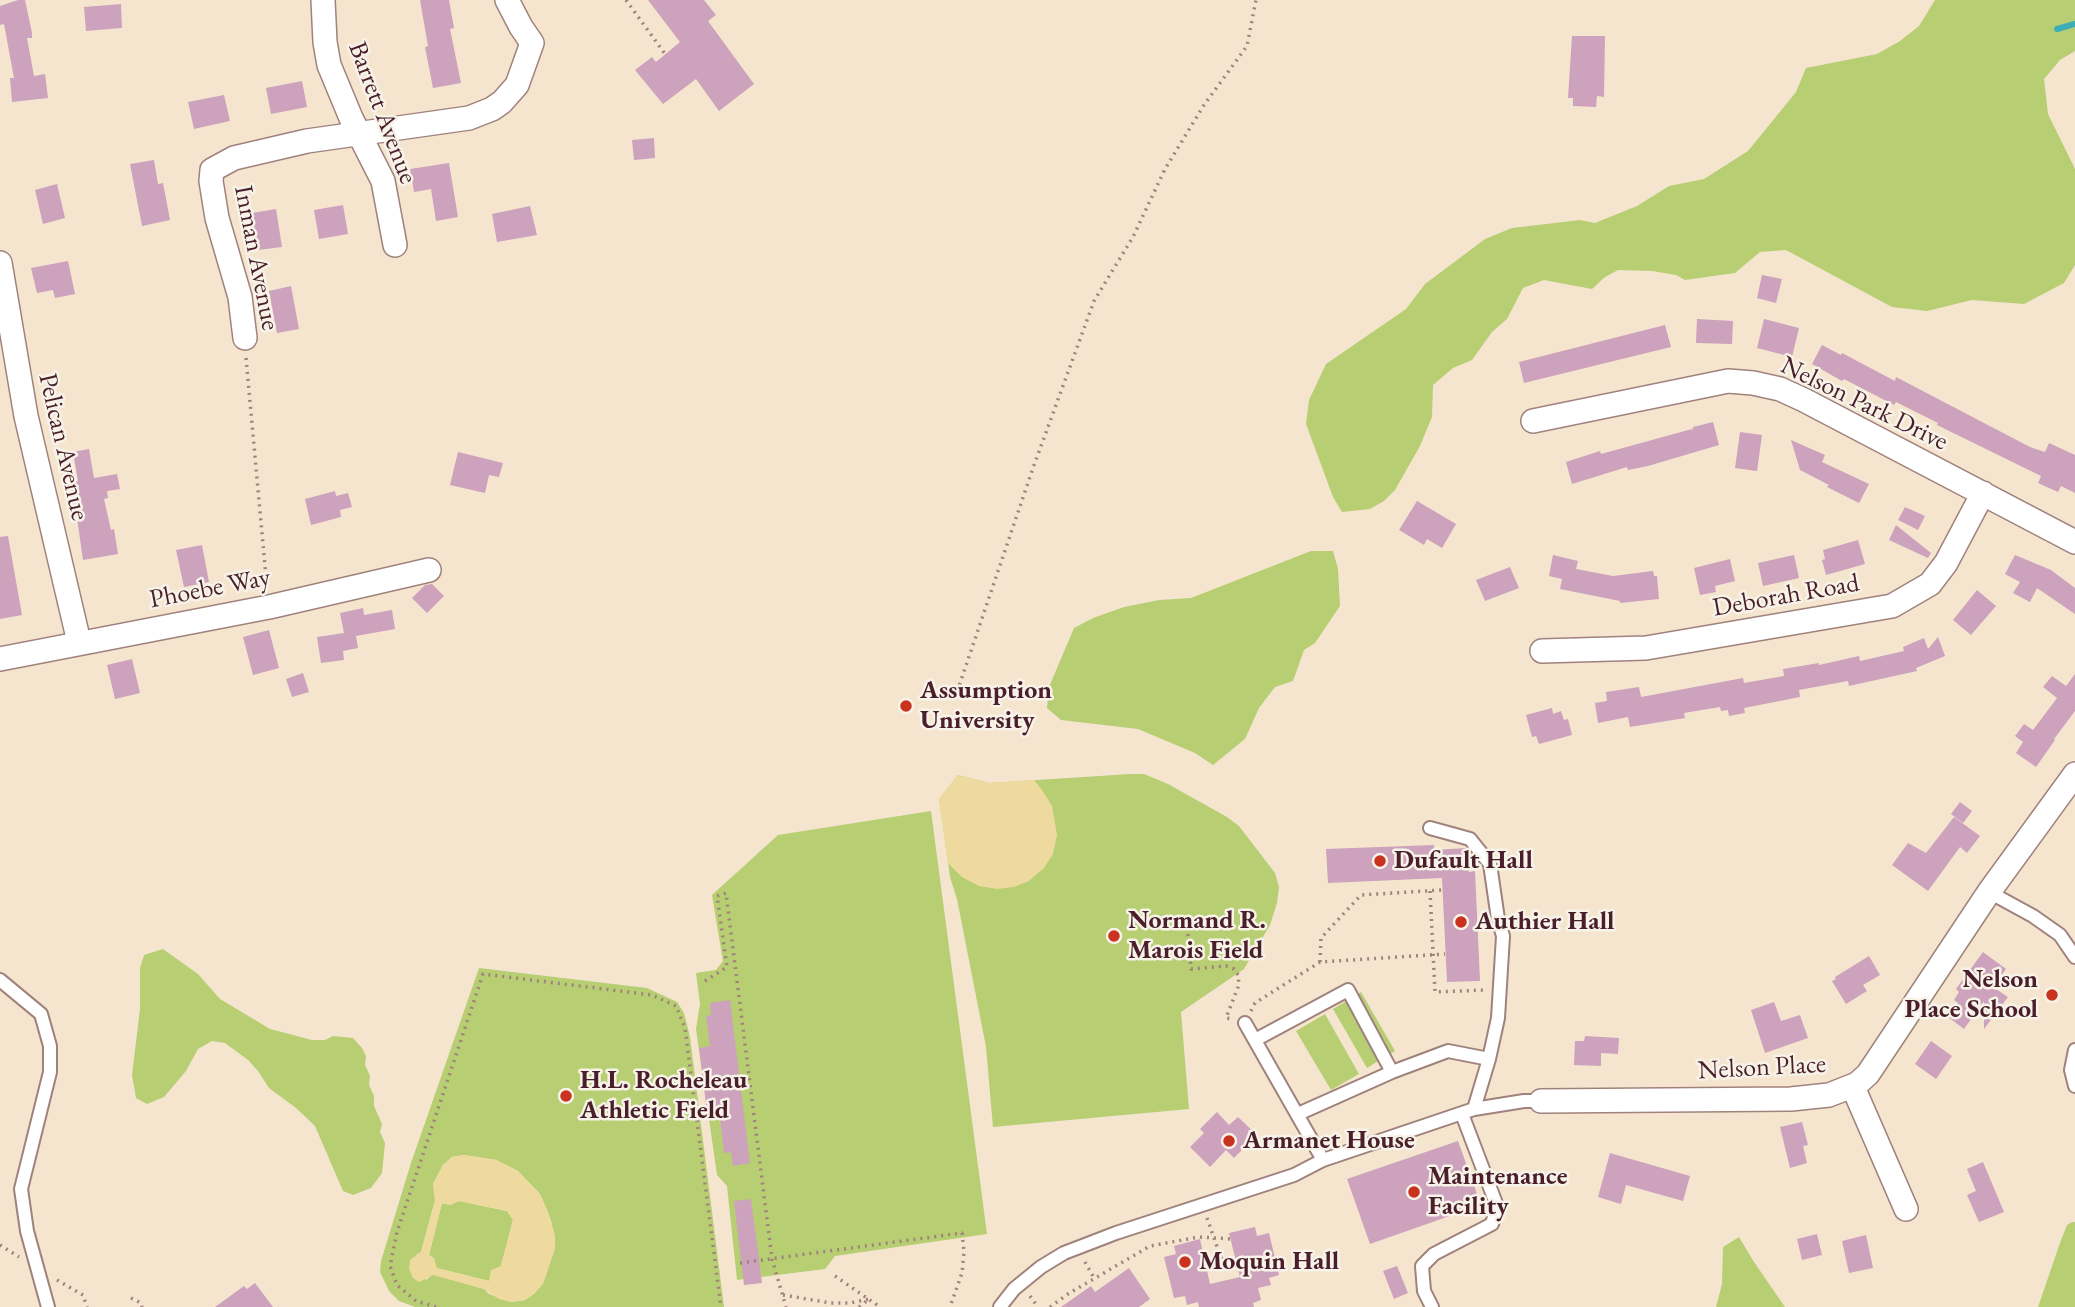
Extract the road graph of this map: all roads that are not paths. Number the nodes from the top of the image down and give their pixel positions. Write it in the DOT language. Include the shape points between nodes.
graph roads {
  1 [pos="323,0"];
  2 [pos="507,0"];
  3 [pos="359,134"];
  4 [pos="394,245"];
  5 [pos="0,263"];
  6 [pos="244,338"];
  7 [pos="1533,421"];
  8 [pos="1983,493"];
  9 [pos="2075,542"];
  10 [pos="429,570"];
  11 [pos="79,642"];
  12 [pos="1542,651"];
  13 [pos="0,659"];
  14 [pos="2075,774"];
  15 [pos="1430,828"];
  16 [pos="1989,892"];
  17 [pos="2075,957"];
  18 [pos="0,980"];
  19 [pos="1245,1023"];
  20 [pos="1255,1040"];
  21 [pos="2075,1050"];
  22 [pos="1489,1059"];
  23 [pos="1392,1072"];
  24 [pos="2075,1086"];
  25 [pos="1853,1087"];
  26 [pos="1541,1101"];
  27 [pos="1468,1112"];
  28 [pos="1298,1114"];
  29 [pos="1323,1160"];
  30 [pos="1906,1209"];
  31 [pos="48,1307"];
  32 [pos="1000,1307"];
  33 [pos="1432,1307"];
  1 -- 3 [label="street, Barrett Avenue" via="329,65"];
  2 -- 3 [label="street, Inman Avenue" via="532,43 517,85 502,102 469,118"];
  3 -- 4 [label="street, Barrett Avenue" via="383,181"];
  3 -- 6 [label="street, Inman Avenue" via="234,158 212,170 217,218 240,298"];
  5 -- 11 [label="street, Pelican Avenue" via="26,416"];
  7 -- 8 [label="street, Nelson Park Drive" via="1728,381 1753,383 1804,400"];
  8 -- 9 [label="street, Nelson Park Drive"];
  8 -- 12 [label="street, Deborah Road" via="1930,584 1892,606 1660,646"];
  10 -- 11 [label="street, Phoebe Way" via="269,607"];
  11 -- 13 [label="street, Phoebe Way"];
  14 -- 16 [label="street, Nelson Place"];
  15 -- 22 [label="lane" via="1470,839 1490,864 1503,936 1498,1018"];
  16 -- 17 [label="lane" via="2060,935"];
  16 -- 25 [label="street, Nelson Place" via="1868,1074"];
  18 -- 31 [label="lane" via="41,1014 50,1046 50,1072 21,1189 27,1231"];
  19 -- 20 [label="lane"];
  20 -- 23 [label="lane" via="1348,990"];
  20 -- 28 [label="lane"];
  21 -- 24 [label="lane" via="2071,1070"];
  22 -- 23 [label="lane" via="1448,1051"];
  22 -- 27 [label="lane"];
  23 -- 28 [label="lane"];
  25 -- 26 [label="street, Nelson Place" via="1791,1099"];
  25 -- 30 [label="street"];
  26 -- 27 [label="lane"];
  27 -- 29 [label="lane"];
  27 -- 33 [label="lane" via="1497,1206 1492,1224 1434,1254 1422,1266 1424,1291"];
  28 -- 29 [label="lane"];
  29 -- 32 [label="lane" via="1294,1175 1065,1254 1027,1277"];
}
